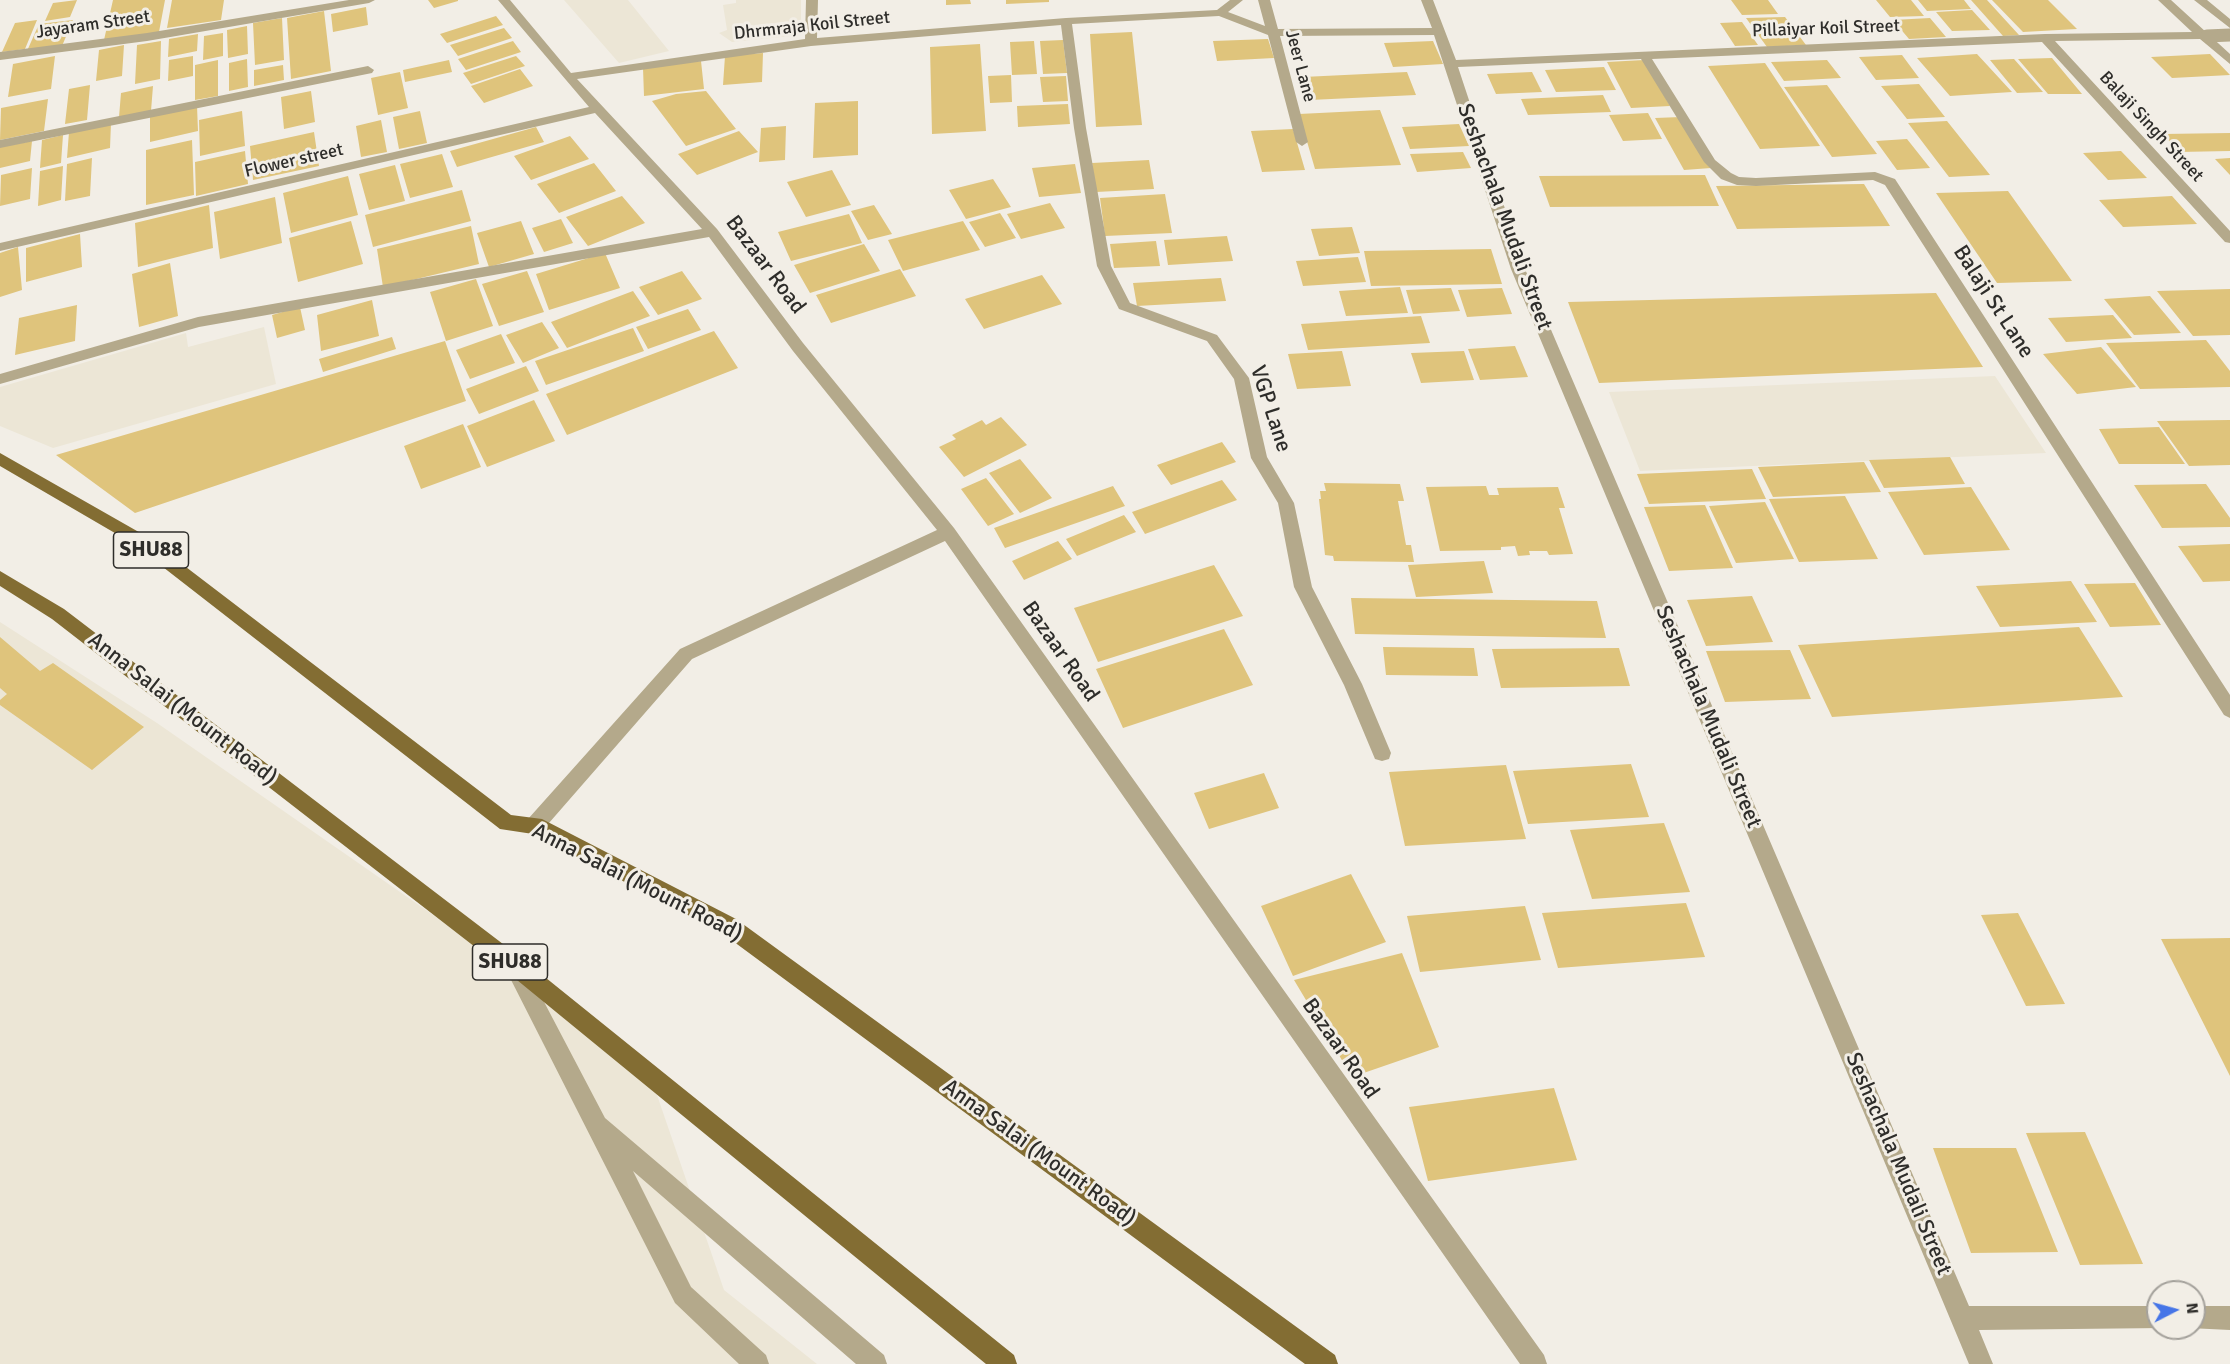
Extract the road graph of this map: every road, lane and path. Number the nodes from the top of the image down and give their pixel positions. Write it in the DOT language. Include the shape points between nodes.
graph roads {
  1 [pos="369,0"];
  2 [pos="504,0"];
  3 [pos="812,0"];
  4 [pos="1237,0"];
  5 [pos="1264,0"];
  6 [pos="1427,0"];
  7 [pos="2164,0"];
  8 [pos="2182,0"];
  9 [pos="2200,0"];
  10 [pos="1220,13"];
  11 [pos="1066,21"];
  12 [pos="2230,25"];
  13 [pos="1439,31"];
  14 [pos="1273,33"];
  15 [pos="2205,35"];
  16 [pos="2230,35"];
  17 [pos="2045,39"];
  18 [pos="811,42"];
  19 [pos="2230,44"];
  20 [pos="1644,55"];
  21 [pos="0,56"];
  22 [pos="2230,60"];
  23 [pos="1451,64"];
  24 [pos="368,70"];
  25 [pos="568,77"];
  26 [pos="596,109"];
  27 [pos="1302,142"];
  28 [pos="0,144"];
  29 [pos="712,232"];
  30 [pos="2230,239"];
  31 [pos="0,247"];
  32 [pos="0,380"];
  33 [pos="0,459"];
  34 [pos="948,532"];
  35 [pos="0,578"];
  36 [pos="2230,710"];
  37 [pos="1382,753"];
  38 [pos="535,825"];
  39 [pos="513,964"];
  40 [pos="597,1126"];
  41 [pos="1964,1318"];
  42 [pos="2146,1318"];
  43 [pos="2206,1318"];
  44 [pos="2230,1318"];
  45 [pos="757,1364"];
  46 [pos="875,1364"];
  47 [pos="1005,1364"];
  48 [pos="1326,1364"];
  49 [pos="1535,1364"];
  50 [pos="1981,1364"];
  1 -- 21 [label="street, Jayaram Street" via="147,37"];
  2 -- 25 [label="street, Bazaar Road"];
  3 -- 18 [label="street"];
  4 -- 10 [label="street"];
  5 -- 14 [label="street, Jeer Lane"];
  6 -- 13 [label="street, Seshachala Mudali Street"];
  7 -- 15 [label="street"];
  8 -- 19 [label="street"];
  9 -- 12 [label="street"];
  10 -- 11 [label="street, Dhrmraja Koil Street"];
  10 -- 14 [label="street"];
  11 -- 18 [label="street, Dhrmraja Koil Street"];
  11 -- 37 [label="street, VGP Lane" via="1104,266 1124,306 1212,338 1241,378 1259,458 1286,503 1302,587 1353,684"];
  13 -- 14 [label="street"];
  13 -- 23 [label="street, Seshachala Mudali Street"];
  14 -- 27 [label="street, Jeer Lane"];
  15 -- 16 [label="street, Pillaiyar Koil Street, bridge"];
  15 -- 17 [label="street, Pillaiyar Koil Street"];
  15 -- 22 [label="street"];
  17 -- 20 [label="street, Pillaiyar Koil Street"];
  17 -- 30 [label="street, Balaji Singh Street"];
  18 -- 25 [label="street, Dhrmraja Koil Street"];
  20 -- 23 [label="street, Pillaiyar Koil Street"];
  20 -- 36 [label="street, Balaji St Lane" via="1710,162 1726,176 1756,182 1875,176 1890,182"];
  23 -- 41 [label="street, Seshachala Mudali Street" via="1518,269"];
  24 -- 28 [label="street"];
  25 -- 26 [label="street, Bazaar Road"];
  26 -- 29 [label="street, Bazaar Road"];
  26 -- 31 [label="street, Flower street"];
  29 -- 32 [label="street" via="198,322"];
  29 -- 34 [label="street, Bazaar Road" via="798,347"];
  33 -- 38 [label="main road, Anna Salai (Mount Road) / SHU88" via="138,539 507,823"];
  34 -- 38 [label="street" via="686,654"];
  34 -- 49 [label="street, Bazaar Road"];
  35 -- 39 [label="main road, Anna Salai (Mount Road) / SHU88" via="58,614"];
  38 -- 48 [label="main road, Anna Salai (Mount Road) / SHU88" via="729,926"];
  39 -- 40 [label="street"];
  39 -- 47 [label="main road, Anna Salai (Mount Road) / SHU88"];
  40 -- 45 [label="street" via="683,1295"];
  40 -- 46 [label="street"];
  41 -- 42 [label="street"];
  41 -- 50 [label="street, Seshachala Mudali Street"];
  43 -- 44 [label="street"];
}
